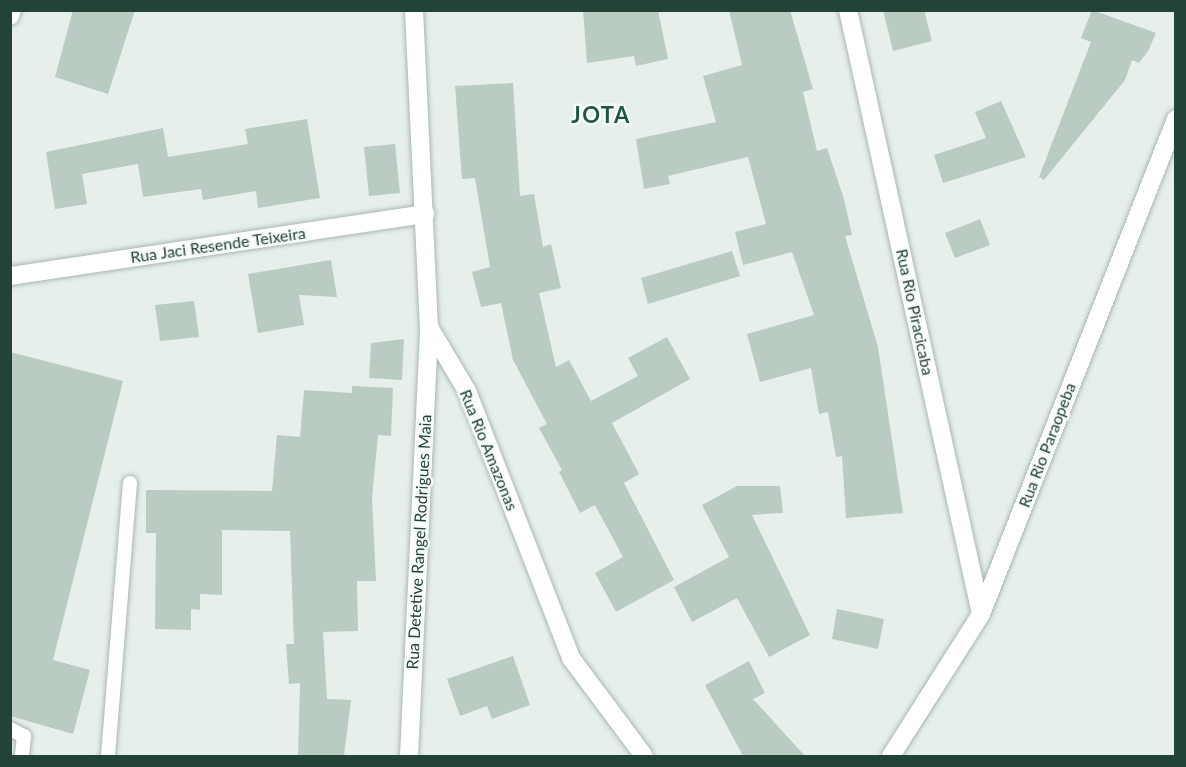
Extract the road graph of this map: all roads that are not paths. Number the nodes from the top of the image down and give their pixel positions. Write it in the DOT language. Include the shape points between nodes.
graph roads {
  1 [pos="12,10"];
  2 [pos="414,10"];
  3 [pos="848,10"];
  4 [pos="10,16"];
  5 [pos="1176,119"];
  6 [pos="425,214"];
  7 [pos="10,276"];
  8 [pos="429,327"];
  9 [pos="130,483"];
  10 [pos="981,614"];
  11 [pos="10,729"];
  12 [pos="22,756"];
  13 [pos="108,756"];
  14 [pos="409,756"];
  15 [pos="644,756"];
  16 [pos="891,756"];
  1 -- 4 [label="street"];
  2 -- 6 [label="street, Rua Rio Amazonas"];
  3 -- 10 [label="street, Rua Rio Piracicaba"];
  5 -- 10 [label="street, Rua Rio Paraopeba"];
  6 -- 7 [label="street, Rua Jaci Resende Teixeira"];
  6 -- 8 [label="street, Rua Rio Amazonas"];
  8 -- 14 [label="street, Rua Detetive Rangel Rodrigues Maia"];
  8 -- 15 [label="street, Rua Rio Amazonas" via="467,392 571,658"];
  9 -- 13 [label="lane"];
  10 -- 16 [label="street, Rua Rio Paraopeba"];
  11 -- 12 [label="lane" via="24,736"];
}
